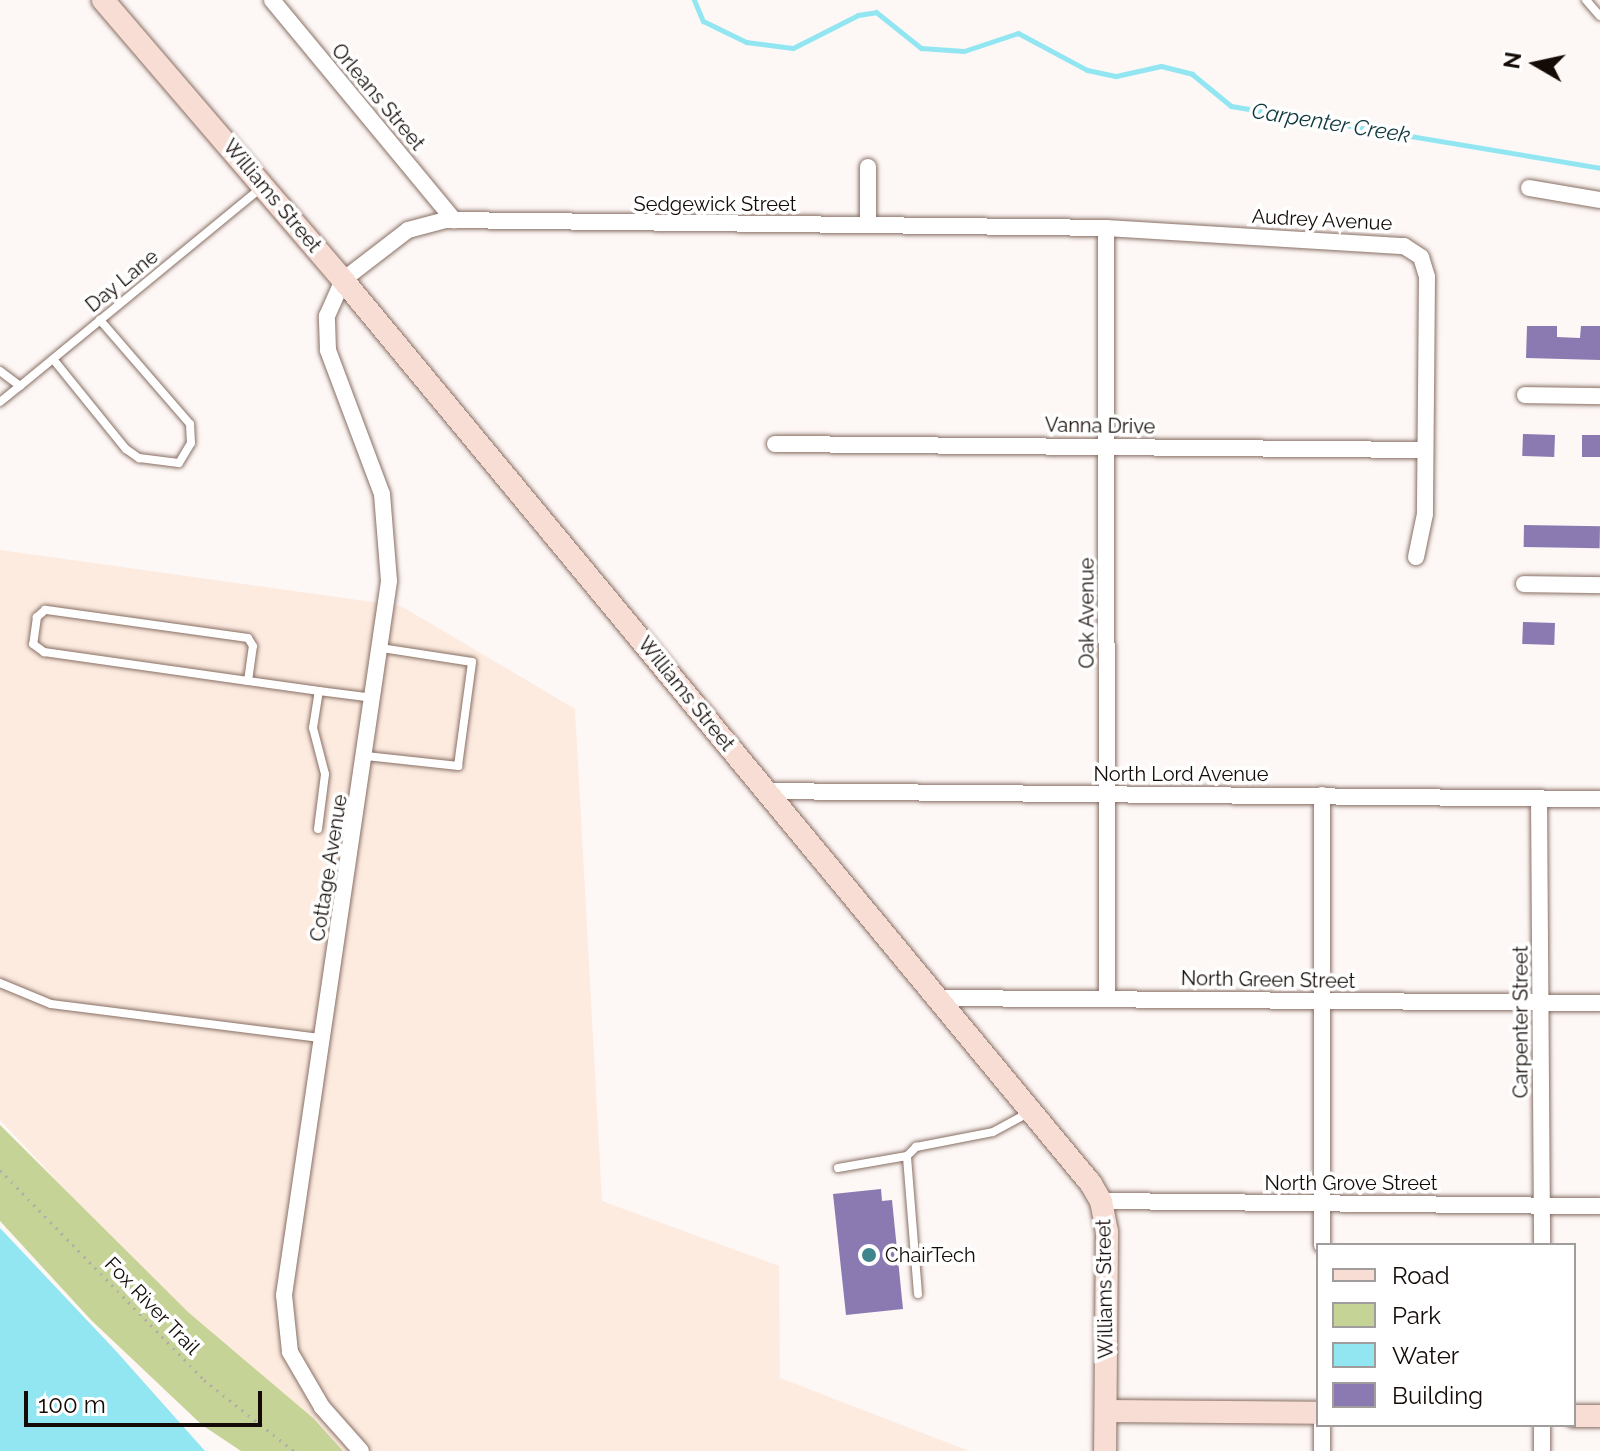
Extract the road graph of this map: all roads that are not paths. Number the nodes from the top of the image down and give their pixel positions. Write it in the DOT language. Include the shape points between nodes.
graph roads {
  1 [pos="103,0"];
  2 [pos="272,0"];
  3 [pos="1586,0"];
  4 [pos="1600,16"];
  5 [pos="868,167"];
  6 [pos="264,185"];
  7 [pos="1529,188"];
  8 [pos="1600,200"];
  9 [pos="454,220"];
  10 [pos="868,225"];
  11 [pos="1106,228"];
  12 [pos="343,280"];
  13 [pos="100,320"];
  14 [pos="53,359"];
  15 [pos="0,371"];
  16 [pos="20,386"];
  17 [pos="1525,395"];
  18 [pos="1600,396"];
  19 [pos="0,402"];
  20 [pos="775,444"];
  21 [pos="1107,446"];
  22 [pos="1425,450"];
  23 [pos="1416,557"];
  24 [pos="1524,584"];
  25 [pos="1600,585"];
  26 [pos="382,648"];
  27 [pos="248,681"];
  28 [pos="319,691"];
  29 [pos="374,698"];
  30 [pos="366,756"];
  31 [pos="761,791"];
  32 [pos="1107,794"];
  33 [pos="1322,795"];
  34 [pos="1539,798"];
  35 [pos="1600,799"];
  36 [pos="318,829"];
  37 [pos="0,983"];
  38 [pos="936,998"];
  39 [pos="1107,998"];
  40 [pos="1323,1001"];
  41 [pos="1541,1003"];
  42 [pos="1600,1003"];
  43 [pos="323,1038"];
  44 [pos="1031,1111"];
  45 [pos="907,1156"];
  46 [pos="838,1168"];
  47 [pos="1101,1201"];
  48 [pos="1323,1203"];
  49 [pos="1542,1205"];
  50 [pos="1600,1206"];
  51 [pos="1322,1243"];
  52 [pos="1542,1243"];
  53 [pos="918,1294"];
  54 [pos="1107,1411"];
  55 [pos="1316,1413"];
  56 [pos="1576,1416"];
  57 [pos="1600,1416"];
  58 [pos="1322,1427"];
  59 [pos="1542,1427"];
  60 [pos="361,1451"];
  61 [pos="1105,1451"];
  62 [pos="1322,1451"];
  63 [pos="1542,1451"];
  1 -- 6 [label="street, Williams Street"];
  2 -- 9 [label="street, Orleans Street"];
  3 -- 4 [label="lane"];
  5 -- 10 [label="street"];
  6 -- 12 [label="street, Williams Street"];
  6 -- 13 [label="lane, Day Lane"];
  7 -- 8 [label="street"];
  9 -- 10 [label="street, Sedgewick Street"];
  9 -- 12 [label="street, Sedgewick Street" via="408,230"];
  10 -- 11 [label="street, Sedgewick Street"];
  11 -- 21 [label="street, Oak Avenue"];
  11 -- 22 [label="street, Audrey Avenue" via="1390,243 1415,250 1427,271"];
  12 -- 26 [label="street, Cottage Avenue" via="327,316 328,350 382,494 389,581"];
  12 -- 31 [label="street, Williams Street" via="732,748"];
  13 -- 14 [label="lane, Day Lane"];
  13 -- 14 [label="lane" via="190,424 191,443 179,463 157,463 126,449"];
  14 -- 16 [label="lane, Day Lane"];
  15 -- 16 [label="lane"];
  16 -- 19 [label="lane, Day Lane"];
  17 -- 18 [label="street"];
  20 -- 21 [label="street, Vanna Drive"];
  21 -- 22 [label="street, Vanna Drive"];
  21 -- 32 [label="street, Oak Avenue"];
  22 -- 23 [label="street, Audrey Avenue" via="1425,514"];
  24 -- 25 [label="street"];
  26 -- 29 [label="street, Cottage Avenue"];
  26 -- 30 [label="lane" via="472,662 458,766"];
  27 -- 27 [label="lane" via="44,652 33,644 37,617 45,610 248,638 253,646"];
  27 -- 28 [label="lane"];
  28 -- 29 [label="lane"];
  28 -- 36 [label="lane" via="313,728 325,774"];
  29 -- 30 [label="street, Cottage Avenue"];
  30 -- 43 [label="street, Cottage Avenue"];
  31 -- 32 [label="street, North Lord Avenue"];
  31 -- 38 [label="street, Williams Street"];
  32 -- 33 [label="street, North Lord Avenue"];
  32 -- 39 [label="street, Oak Avenue"];
  33 -- 34 [label="street, North Lord Avenue"];
  33 -- 40 [label="street"];
  34 -- 35 [label="street, North Lord Avenue"];
  34 -- 41 [label="street, Carpenter Street"];
  37 -- 43 [label="lane" via="51,1004"];
  38 -- 39 [label="street, North Green Street"];
  38 -- 44 [label="street, Williams Street"];
  39 -- 40 [label="street, North Green Street"];
  40 -- 41 [label="street, North Green Street"];
  40 -- 48 [label="street"];
  41 -- 42 [label="street, North Green Street"];
  41 -- 49 [label="street, Carpenter Street"];
  43 -- 60 [label="street, Cottage Avenue" via="285,1310 290,1352 322,1407"];
  44 -- 45 [label="lane" via="1012,1125 916,1147"];
  44 -- 47 [label="street, Williams Street"];
  45 -- 46 [label="lane"];
  45 -- 53 [label="lane"];
  47 -- 48 [label="street, North Grove Street"];
  47 -- 54 [label="street, Williams Street" via="1108,1242"];
  48 -- 49 [label="street, North Grove Street"];
  48 -- 51 [label="street"];
  49 -- 50 [label="street, North Grove Street"];
  49 -- 52 [label="street, Carpenter Street"];
  54 -- 55 [label="street"];
  54 -- 61 [label="street, Williams Street"];
  56 -- 57 [label="street"];
  58 -- 62 [label="street"];
  59 -- 63 [label="street"];
}
